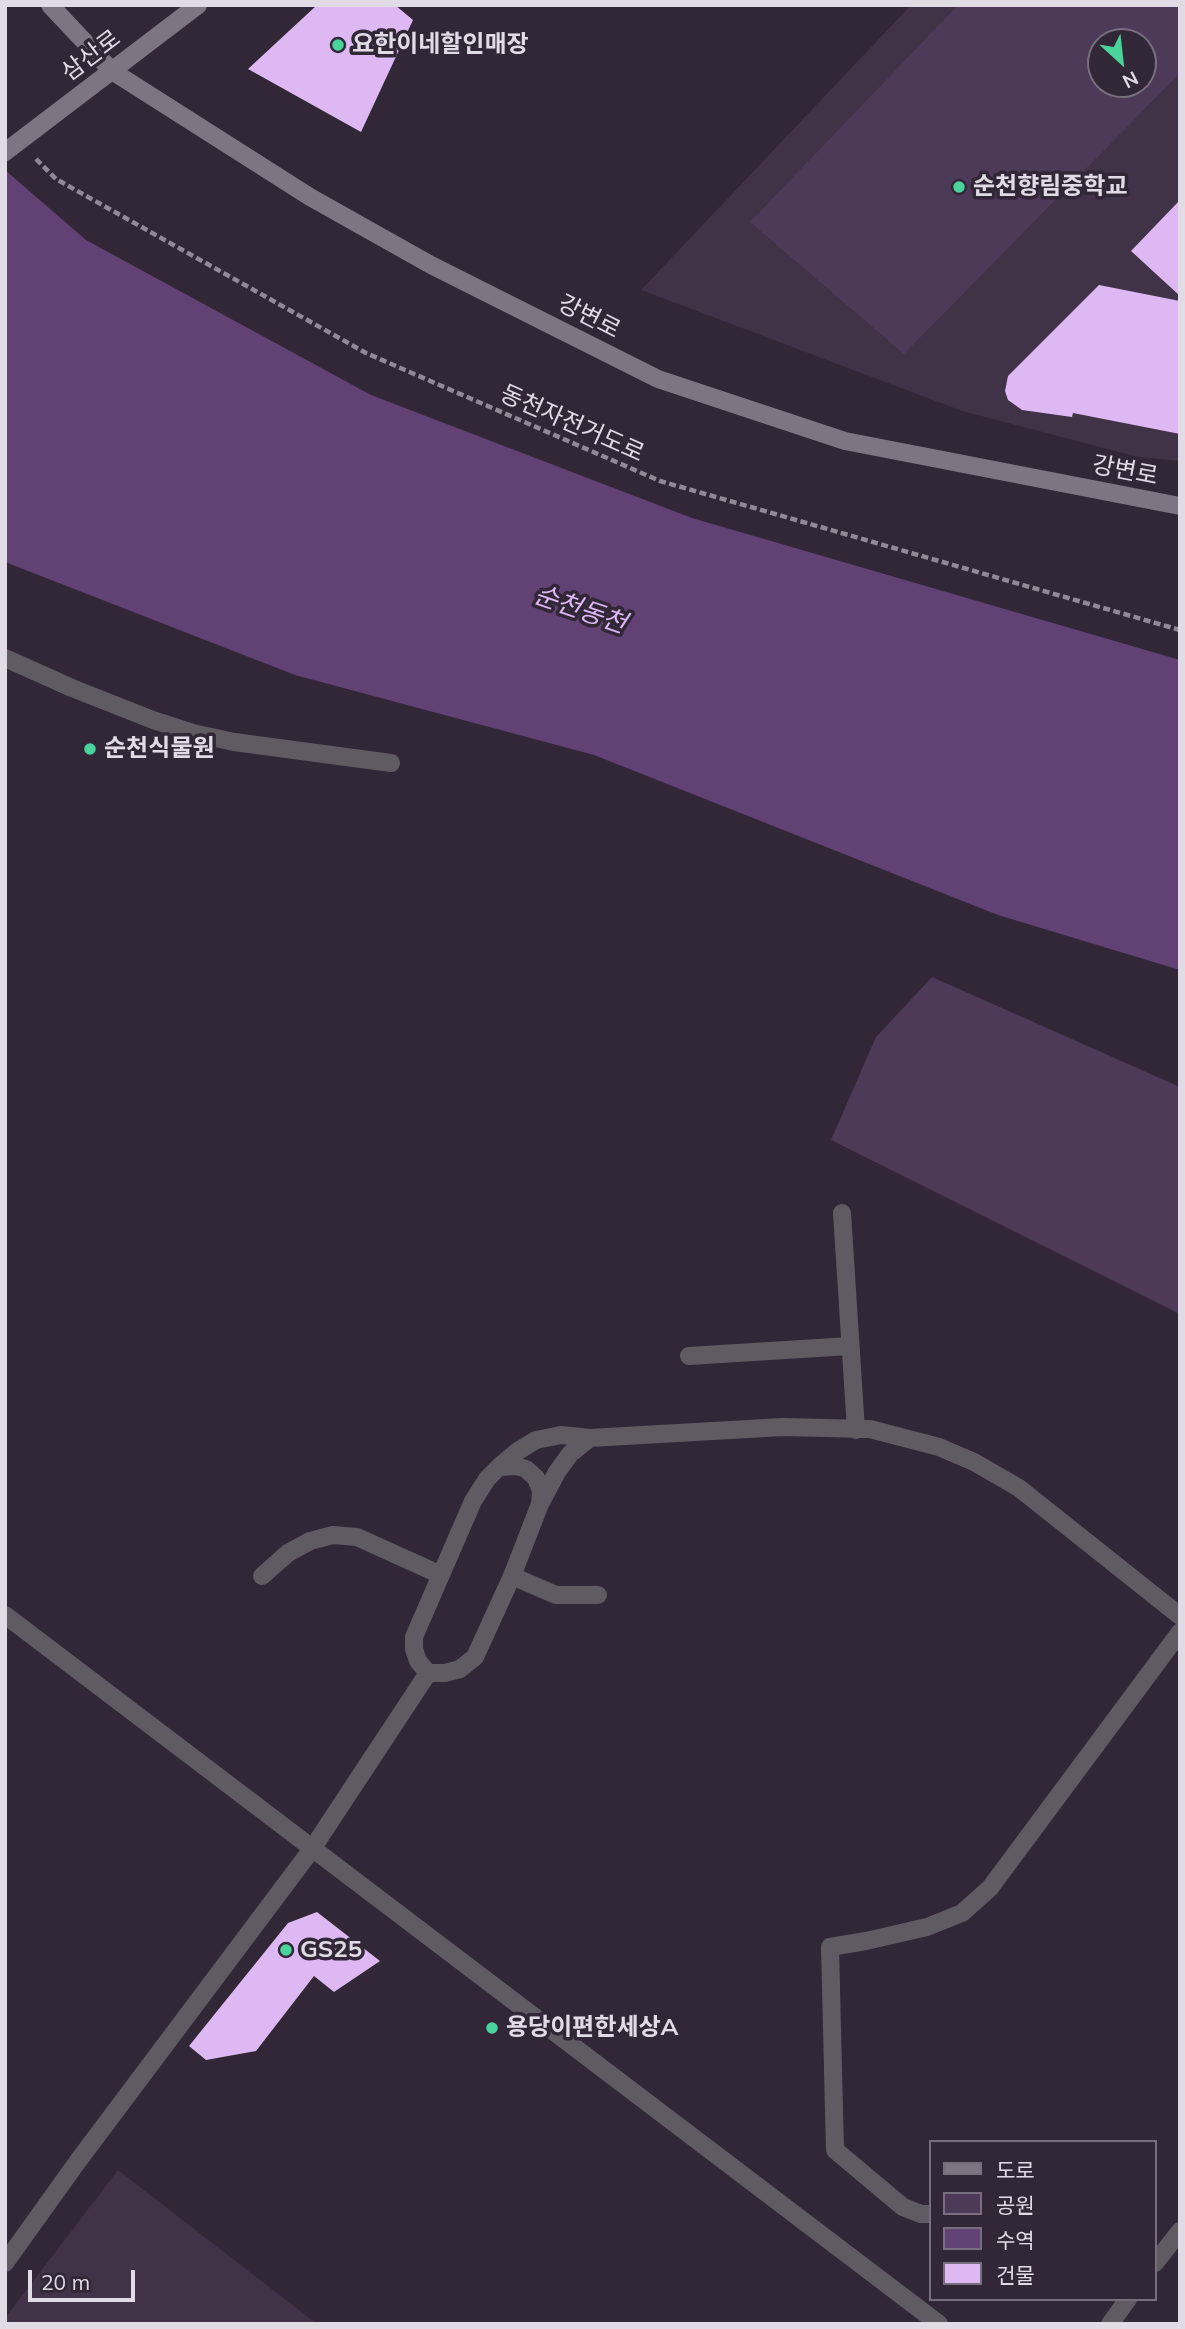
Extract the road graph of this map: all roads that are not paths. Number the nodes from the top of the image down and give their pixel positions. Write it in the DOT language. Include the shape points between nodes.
graph roads {
  1 [pos="50,5"];
  2 [pos="198,5"];
  3 [pos="112,71"];
  4 [pos="5,152"];
  5 [pos="1180,506"];
  6 [pos="5,658"];
  7 [pos="391,763"];
  8 [pos="842,1213"];
  9 [pos="850,1346"];
  10 [pos="689,1356"];
  11 [pos="856,1430"];
  12 [pos="590,1438"];
  13 [pos="499,1467"];
  14 [pos="540,1504"];
  15 [pos="441,1575"];
  16 [pos="262,1576"];
  17 [pos="512,1576"];
  18 [pos="598,1595"];
  19 [pos="5,1615"];
  20 [pos="1180,1616"];
  21 [pos="1180,1632"];
  22 [pos="428,1673"];
  23 [pos="312,1849"];
  24 [pos="930,2214"];
  25 [pos="1180,2231"];
  26 [pos="1157,2260"];
  27 [pos="5,2263"];
  28 [pos="1127,2301"];
  29 [pos="939,2324"];
  30 [pos="1110,2324"];
  1 -- 3 [label="main road, 강변로"];
  2 -- 3 [label="main road, 삼산로"];
  3 -- 4 [label="main road, 삼산로"];
  3 -- 5 [label="main road, 강변로" via="310,197 431,265 657,379 845,441"];
  6 -- 7 [label="street" via="193,733 234,743"];
  8 -- 9 [label="street"];
  9 -- 10 [label="street"];
  9 -- 11 [label="street"];
  11 -- 12 [label="street" via="783,1427"];
  11 -- 20 [label="street" via="939,1447 974,1462 1019,1488"];
  12 -- 13 [label="street" via="561,1435 536,1440"];
  12 -- 14 [label="street" via="570,1454"];
  13 -- 14 [label="street" via="526,1469 541,1491"];
  13 -- 15 [label="street" via="472,1501"];
  14 -- 17 [label="street"];
  15 -- 16 [label="street" via="357,1537 333,1535 288,1553"];
  15 -- 22 [label="street" via="414,1637 418,1661"];
  17 -- 18 [label="street" via="556,1595"];
  17 -- 22 [label="street" via="475,1657 460,1669"];
  19 -- 23 [label="street"];
  21 -- 24 [label="street" via="990,1888 962,1913 927,1927 830,1947 835,2150 903,2207"];
  22 -- 23 [label="street"];
  23 -- 27 [label="street"];
  23 -- 29 [label="street"];
  25 -- 26 [label="street"];
  28 -- 30 [label="street"];
}
